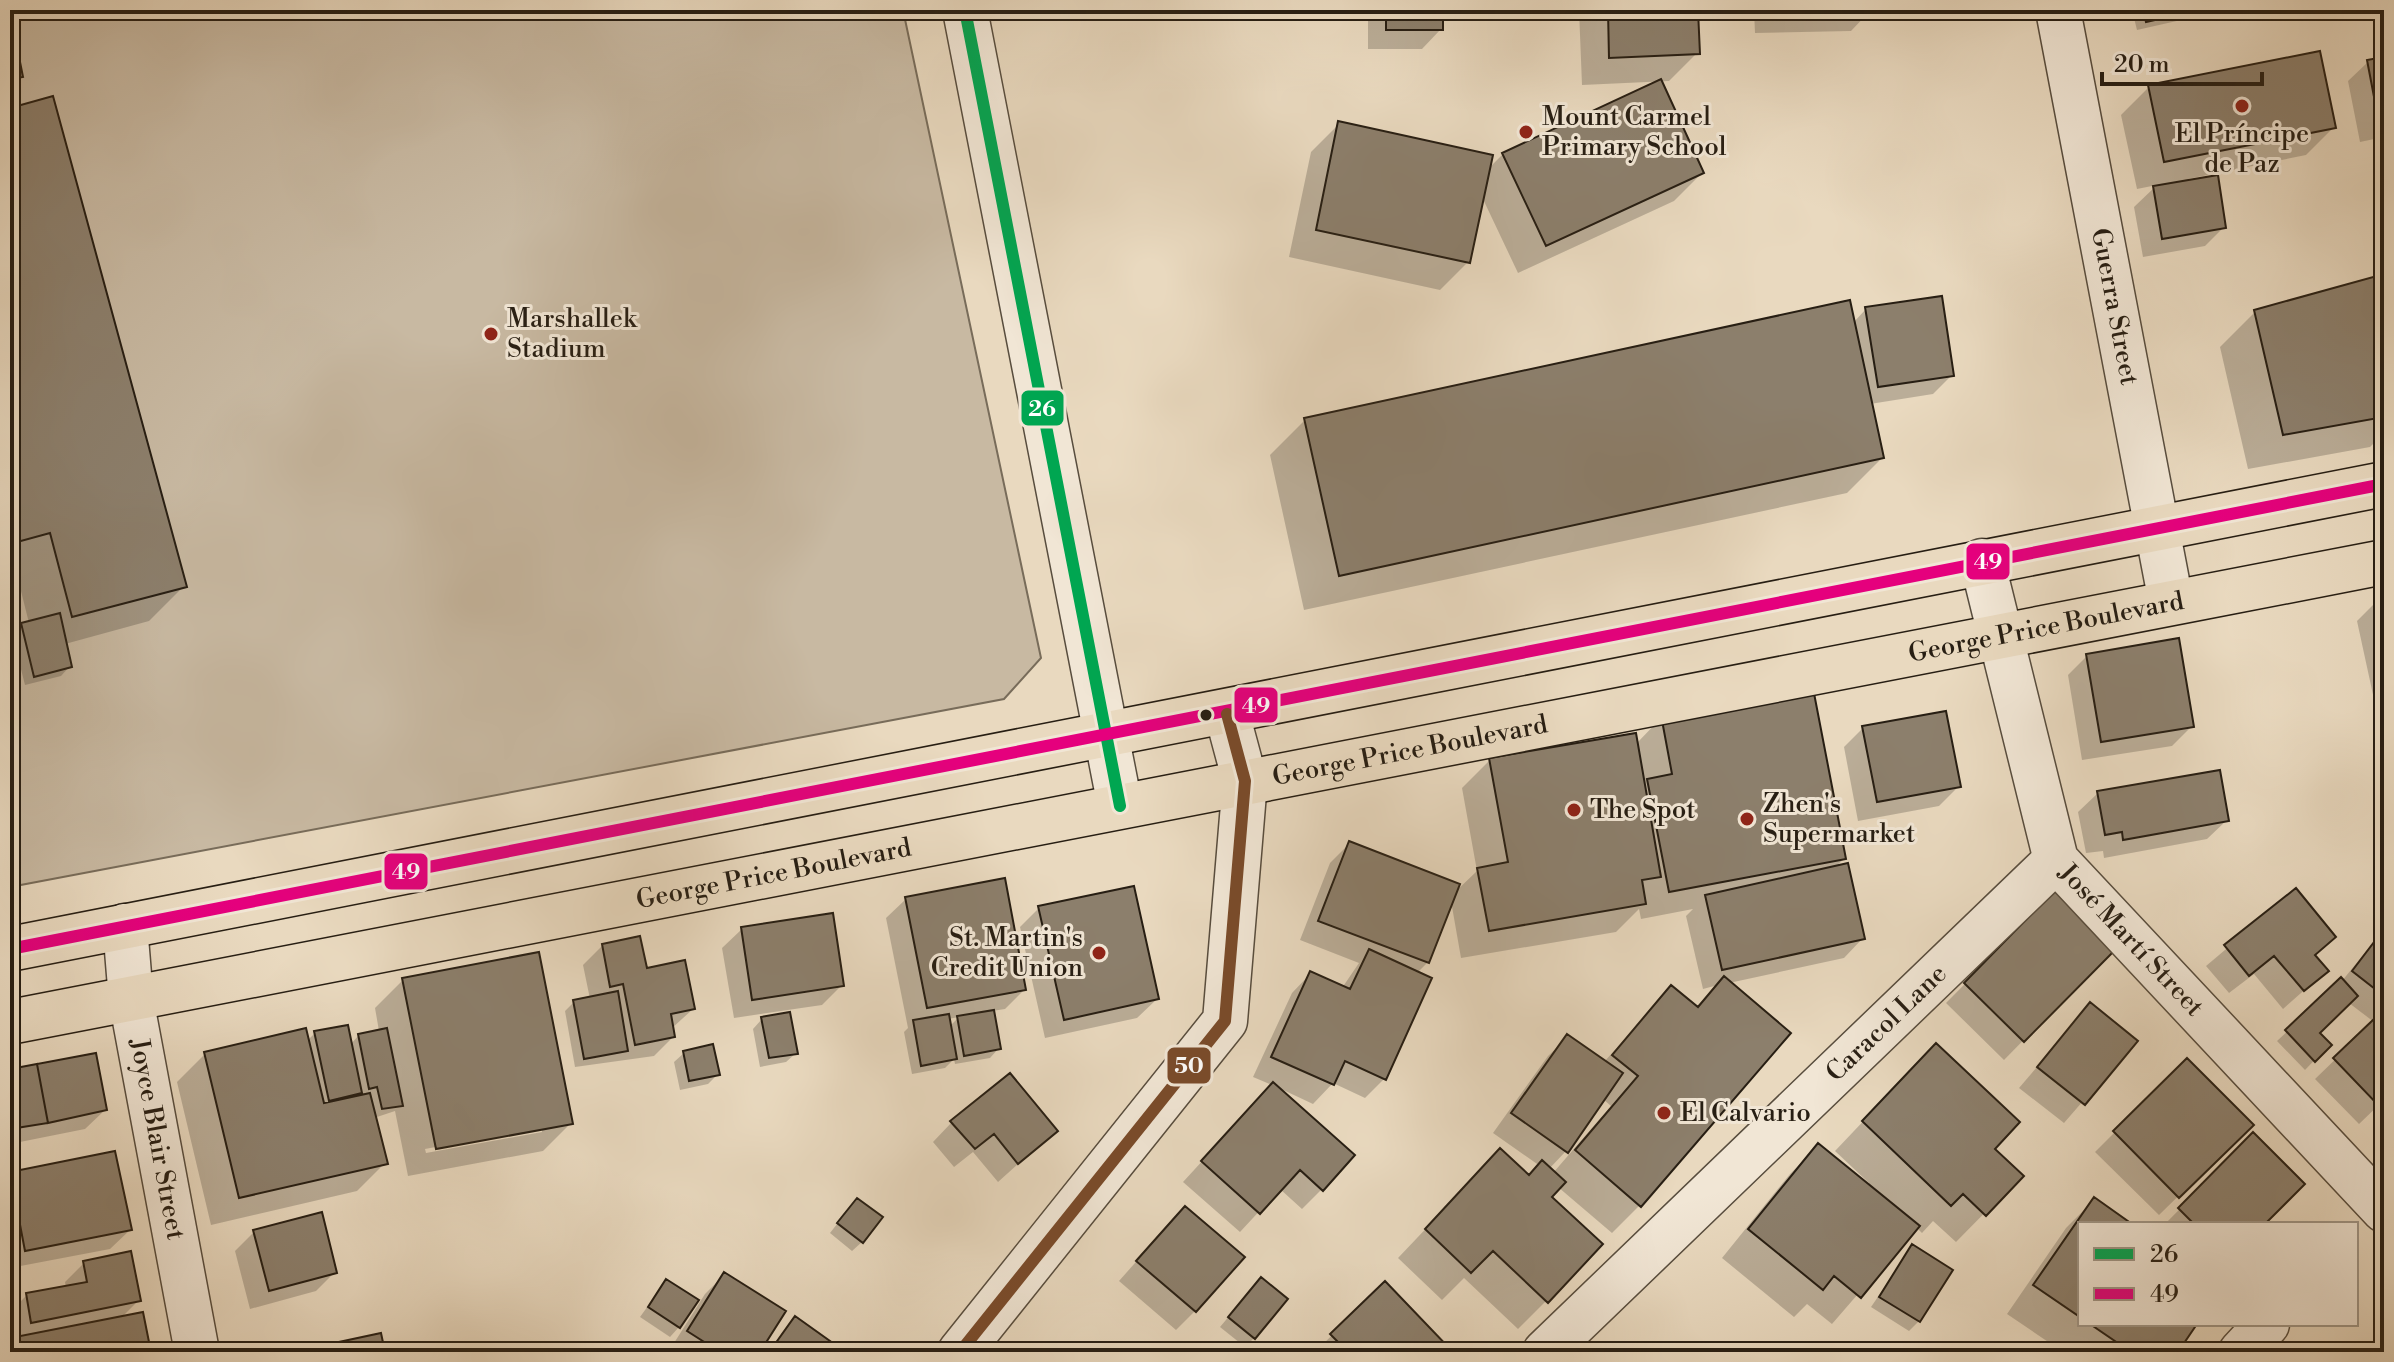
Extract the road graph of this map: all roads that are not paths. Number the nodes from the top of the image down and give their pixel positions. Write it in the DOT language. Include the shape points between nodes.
graph roads {
  1 [pos="965,10"];
  2 [pos="2058,10"];
  3 [pos="2384,484"];
  4 [pos="2157,529"];
  5 [pos="1982,561"];
  6 [pos="2384,562"];
  7 [pos="2171,602"];
  8 [pos="1998,634"];
  9 [pos="1227,714"];
  10 [pos="1106,736"];
  11 [pos="1245,781"];
  12 [pos="1120,806"];
  13 [pos="2056,860"];
  14 [pos="125,926"];
  15 [pos="10,949"];
  16 [pos="131,999"];
  17 [pos="10,1022"];
  18 [pos="2373,1215"];
  19 [pos="2265,1326"];
  20 [pos="197,1352"];
  21 [pos="960,1352"];
  22 [pos="1545,1352"];
  23 [pos="2241,1352"];
  1 -- 10 [label="street"];
  2 -- 4 [label="street, Guerra Street"];
  3 -- 4 [label="highway"];
  4 -- 5 [label="highway"];
  4 -- 7 [label="street, Guerra Street"];
  5 -- 8 [label="street, José Martí Street"];
  5 -- 9 [label="highway"];
  6 -- 7 [label="highway, George Price Boulevard"];
  7 -- 8 [label="highway, George Price Boulevard"];
  8 -- 11 [label="highway, George Price Boulevard"];
  8 -- 13 [label="street, José Martí Street"];
  9 -- 10 [label="highway"];
  9 -- 11 [label="street"];
  10 -- 12 [label="street"];
  10 -- 14 [label="highway"];
  11 -- 12 [label="highway, George Price Boulevard"];
  11 -- 21 [label="street" via="1225,1021"];
  12 -- 16 [label="highway, George Price Boulevard"];
  13 -- 18 [label="street, José Martí Street"];
  13 -- 22 [label="street, Caracol Lane"];
  14 -- 15 [label="highway"];
  14 -- 16 [label="street, Joyce Blair Street"];
  16 -- 17 [label="highway, George Price Boulevard"];
  16 -- 20 [label="street, Joyce Blair Street"];
  19 -- 23 [label="street"];
}
